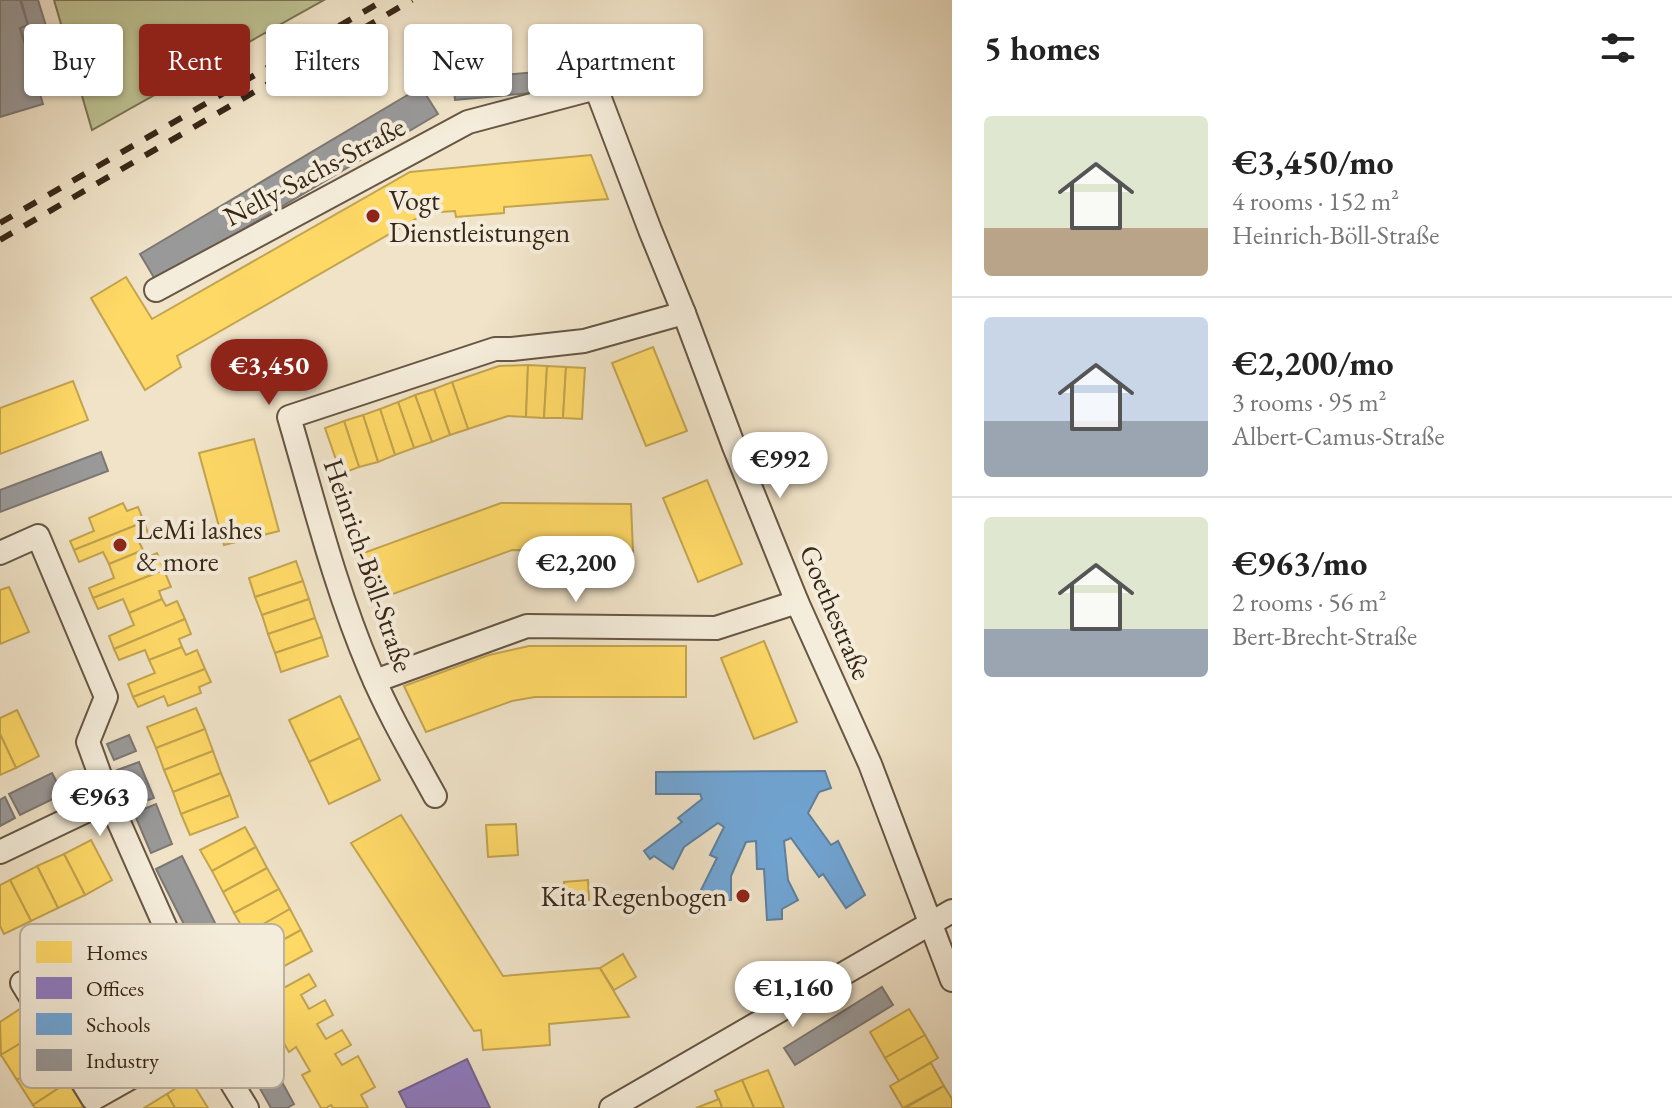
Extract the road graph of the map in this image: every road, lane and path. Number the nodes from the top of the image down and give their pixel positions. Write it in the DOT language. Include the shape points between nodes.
graph roads {
  1 [pos="566,96"];
  2 [pos="599,96"];
  3 [pos="156,290"];
  4 [pos="684,313"];
  5 [pos="0,553"];
  6 [pos="797,602"];
  7 [pos="375,681"];
  8 [pos="435,796"];
  9 [pos="109,800"];
  10 [pos="0,852"];
  11 [pos="952,911"];
  12 [pos="164,924"];
  13 [pos="930,924"];
  14 [pos="952,980"];
  15 [pos="86,1088"];
  16 [pos="113,1088"];
  17 [pos="235,1088"];
  18 [pos="247,1108"];
  19 [pos="611,1108"];
  1 -- 3 [label="street, Nelly-Sachs-Straße" via="468,122"];
  2 -- 4 [label="street, Goethestraße"];
  4 -- 6 [label="street, Goethestraße"];
  4 -- 7 [label="street, Heinrich-Böll-Straße" via="584,341 495,349 289,417 346,607"];
  5 -- 9 [label="street" via="38,536 106,697 88,742"];
  6 -- 7 [label="street" via="716,628 527,626"];
  6 -- 13 [label="street, Goethestraße" via="870,764"];
  7 -- 8 [label="street, Heinrich-Böll-Straße"];
  9 -- 10 [label="street"];
  9 -- 12 [label="street"];
  11 -- 13 [label="street"];
  13 -- 14 [label="street, Goethestraße"];
  13 -- 19 [label="street"];
  15 -- 16 [label="street" via="93,1099"];
  17 -- 18 [label="street"];
}
